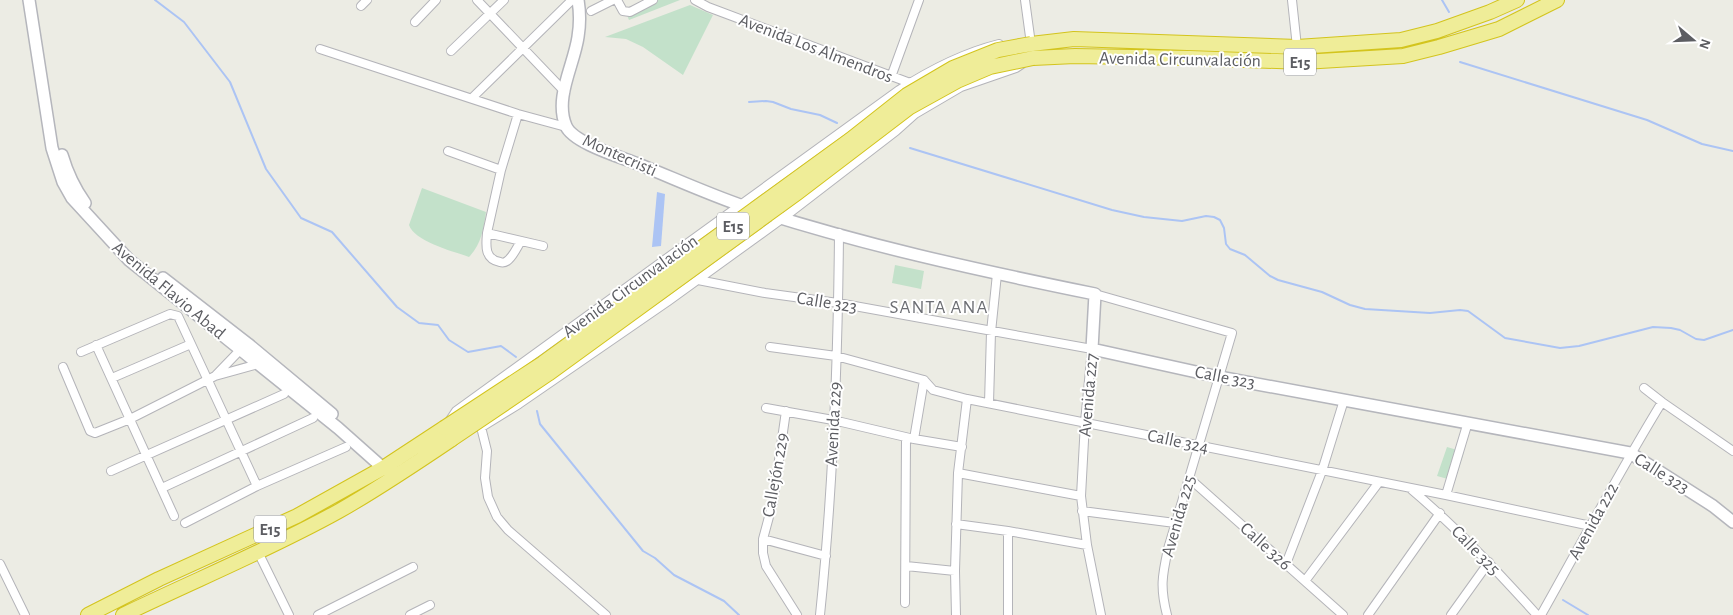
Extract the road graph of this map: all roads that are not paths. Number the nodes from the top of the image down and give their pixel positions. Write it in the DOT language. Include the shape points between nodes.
graph roads {
  1 [pos="29,0"];
  2 [pos="35,0"];
  3 [pos="367,0"];
  4 [pos="436,0"];
  5 [pos="477,0"];
  6 [pos="504,0"];
  7 [pos="572,0"];
  8 [pos="578,0"];
  9 [pos="613,0"];
  10 [pos="617,0"];
  11 [pos="653,0"];
  12 [pos="696,0"];
  13 [pos="919,0"];
  14 [pos="1025,0"];
  15 [pos="1292,0"];
  16 [pos="1517,0"];
  17 [pos="1557,0"];
  18 [pos="361,6"];
  19 [pos="591,11"];
  20 [pos="490,14"];
  21 [pos="415,22"];
  22 [pos="1030,44"];
  23 [pos="523,47"];
  24 [pos="1277,47"];
  25 [pos="1297,47"];
  26 [pos="320,49"];
  27 [pos="451,51"];
  28 [pos="1033,58"];
  29 [pos="1278,62"];
  30 [pos="891,77"];
  31 [pos="910,83"];
  32 [pos="565,92"];
  33 [pos="472,98"];
  34 [pos="518,114"];
  35 [pos="566,127"];
  36 [pos="448,151"];
  37 [pos="501,170"];
  38 [pos="741,205"];
  39 [pos="783,218"];
  40 [pos="488,233"];
  41 [pos="839,233"];
  42 [pos="521,241"];
  43 [pos="543,246"];
  44 [pos="997,274"];
  45 [pos="698,280"];
  46 [pos="1095,294"];
  47 [pos="838,304"];
  48 [pos="991,332"];
  49 [pos="191,344"];
  50 [pos="96,345"];
  51 [pos="244,347"];
  52 [pos="770,347"];
  53 [pos="1092,349"];
  54 [pos="81,352"];
  55 [pos="836,356"];
  56 [pos="262,361"];
  57 [pos="63,367"];
  58 [pos="1219,377"];
  59 [pos="112,378"];
  60 [pos="211,378"];
  61 [pos="924,380"];
  62 [pos="1644,388"];
  63 [pos="284,394"];
  64 [pos="967,399"];
  65 [pos="1344,400"];
  66 [pos="989,402"];
  67 [pos="1662,402"];
  68 [pos="766,408"];
  69 [pos="786,411"];
  70 [pos="313,418"];
  71 [pos="130,419"];
  72 [pos="226,420"];
  73 [pos="833,420"];
  74 [pos="1085,422"];
  75 [pos="1468,422"];
  76 [pos="481,427"];
  77 [pos="448,434"];
  78 [pos="910,439"];
  79 [pos="1199,446"];
  80 [pos="346,447"];
  81 [pos="962,447"];
  82 [pos="241,451"];
  83 [pos="1733,452"];
  84 [pos="1630,453"];
  85 [pos="146,455"];
  86 [pos="387,466"];
  87 [pos="111,471"];
  88 [pos="1322,471"];
  89 [pos="958,473"];
  90 [pos="1189,478"];
  91 [pos="1379,482"];
  92 [pos="257,486"];
  93 [pos="162,488"];
  94 [pos="1410,489"];
  95 [pos="1446,495"];
  96 [pos="1081,496"];
  97 [pos="1082,511"];
  98 [pos="1440,513"];
  99 [pos="174,516"];
  100 [pos="1733,522"];
  101 [pos="185,523"];
  102 [pos="1176,523"];
  103 [pos="956,524"];
  104 [pos="1591,526"];
  105 [pos="1008,530"];
  106 [pos="763,539"];
  107 [pos="1087,545"];
  108 [pos="258,552"];
  109 [pos="826,556"];
  110 [pos="1489,562"];
  111 [pos="196,563"];
  112 [pos="0,564"];
  113 [pos="1286,564"];
  114 [pos="906,566"];
  115 [pos="413,567"];
  116 [pos="955,571"];
  117 [pos="201,577"];
  118 [pos="1305,581"];
  119 [pos="133,592"];
  120 [pos="905,603"];
  121 [pos="430,605"];
  122 [pos="140,607"];
  123 [pos="25,615"];
  124 [pos="88,615"];
  125 [pos="123,615"];
  126 [pos="289,615"];
  127 [pos="318,615"];
  128 [pos="410,615"];
  129 [pos="606,615"];
  130 [pos="797,615"];
  131 [pos="820,615"];
  132 [pos="956,615"];
  133 [pos="1008,615"];
  134 [pos="1101,615"];
  135 [pos="1167,615"];
  136 [pos="1343,615"];
  137 [pos="1368,615"];
  138 [pos="1451,615"];
  139 [pos="1537,615"];
  140 [pos="1541,615"];
  1 -- 51 [label="street, Avenida Flavio Abad" via="52,148 72,198 128,260"];
  2 -- 51 [label="street, Avenida Flavio Abad" via="60,146 64,163 79,194 133,254"];
  3 -- 18 [label="street"];
  4 -- 21 [label="street"];
  5 -- 20 [label="street"];
  6 -- 20 [label="street"];
  7 -- 23 [label="street"];
  8 -- 32 [label="street, Montecristi" via="578,38"];
  9 -- 19 [label="street"];
  10 -- 11 [label="street" via="623,12 630,12"];
  12 -- 30 [label="street, Avenida Los Almendros"];
  13 -- 30 [label="street"];
  14 -- 22 [label="street"];
  15 -- 25 [label="street"];
  16 -- 25 [label="highway, Avenida Circunvalación / E15" via="1437,31 1401,40"];
  17 -- 29 [label="highway, Avenida Circunvalación / E15" via="1499,29 1403,56"];
  20 -- 23 [label="street"];
  20 -- 27 [label="street"];
  22 -- 24 [label="highway, Avenida Circunvalación / E15" via="1074,39"];
  22 -- 31 [label="street, Avenida Circunvalación / E15" via="1022,40 1010,41 979,49"];
  22 -- 77 [label="highway, Avenida Circunvalación / E15, bridge" via="998,50 953,68 907,94 834,152"];
  23 -- 32 [label="street"];
  23 -- 33 [label="street"];
  24 -- 25 [label="highway, Avenida Circunvalación / E15"];
  24 -- 29 [label="highway"];
  26 -- 33 [label="street"];
  28 -- 29 [label="highway, Avenida Circunvalación / E15" via="1075,56"];
  28 -- 39 [label="street, Avenida Circunvalación / E15" via="1016,68 961,87 915,114"];
  28 -- 77 [label="highway, Avenida Circunvalación / E15, bridge" via="990,67 910,107 572,357"];
  30 -- 31 [label="street, Avenida Los Almendros"];
  31 -- 38 [label="street, Avenida Circunvalación / E15"];
  32 -- 35 [label="street, Montecristi" via="562,110"];
  33 -- 34 [label="street"];
  34 -- 35 [label="street"];
  34 -- 37 [label="street"];
  35 -- 38 [label="street, Montecristi" via="596,147"];
  36 -- 37 [label="street"];
  37 -- 40 [label="street"];
  38 -- 39 [label="street, Montecristi"];
  38 -- 77 [label="street, Avenida Circunvalación / E15" via="456,412"];
  39 -- 41 [label="street, Montecristi"];
  39 -- 45 [label="street, Avenida Circunvalación / E15"];
  40 -- 42 [label="street"];
  40 -- 42 [label="street" via="486,249 497,262 508,260"];
  41 -- 44 [label="street, Montecristi"];
  41 -- 47 [label="street, Avenida 229"];
  42 -- 43 [label="street"];
  44 -- 46 [label="street, Montecristi"];
  44 -- 48 [label="street"];
  45 -- 47 [label="street, Calle 323"];
  45 -- 76 [label="street, Avenida Circunvalación / E15" via="588,358"];
  46 -- 53 [label="street, Avenida 227"];
  46 -- 58 [label="street, Avenida 225" via="1232,333"];
  47 -- 48 [label="street, Calle 323"];
  47 -- 55 [label="street, Avenida 229"];
  48 -- 53 [label="street, Calle 323"];
  48 -- 66 [label="street"];
  49 -- 50 [label="street" via="178,316 170,314"];
  49 -- 59 [label="street"];
  49 -- 60 [label="street"];
  50 -- 54 [label="street"];
  50 -- 59 [label="street"];
  51 -- 56 [label="street, Avenida Flavio Abad"];
  51 -- 60 [label="street"];
  52 -- 55 [label="street, Calle 324"];
  53 -- 58 [label="street, Calle 323"];
  53 -- 74 [label="street, Avenida 227"];
  55 -- 61 [label="street, Calle 324"];
  55 -- 73 [label="street, Avenida 229"];
  56 -- 60 [label="street"];
  56 -- 86 [label="street, Avenida Flavio Abad"];
  57 -- 71 [label="street" via="90,431 95,433"];
  58 -- 65 [label="street, Calle 323"];
  58 -- 79 [label="street, Avenida 225"];
  59 -- 71 [label="street"];
  60 -- 71 [label="street"];
  60 -- 72 [label="street"];
  61 -- 64 [label="street, Calle 324" via="933,390"];
  61 -- 78 [label="street"];
  62 -- 67 [label="street"];
  63 -- 72 [label="street"];
  64 -- 66 [label="street, Calle 324"];
  64 -- 81 [label="street"];
  65 -- 75 [label="street, Calle 323"];
  65 -- 88 [label="street"];
  66 -- 74 [label="street, Calle 324"];
  67 -- 83 [label="street"];
  67 -- 84 [label="street, Avenida 222"];
  68 -- 69 [label="street"];
  69 -- 73 [label="street"];
  69 -- 106 [label="street, Callejón 229" via="773,502"];
  70 -- 82 [label="street"];
  71 -- 85 [label="street"];
  72 -- 82 [label="street"];
  72 -- 85 [label="street"];
  73 -- 78 [label="street"];
  73 -- 109 [label="street, Avenida 229"];
  74 -- 79 [label="street, Calle 324"];
  74 -- 96 [label="street, Avenida 227"];
  75 -- 84 [label="street, Calle 323"];
  75 -- 95 [label="street"];
  76 -- 77 [label="street, Avenida Circunvalación / E15"];
  76 -- 129 [label="street" via="487,451 485,478 488,496 496,517"];
  77 -- 86 [label="highway, Avenida Circunvalación / E15"];
  77 -- 108 [label="highway, Avenida Circunvalación / E15" via="393,479"];
  78 -- 81 [label="street"];
  78 -- 114 [label="street"];
  79 -- 88 [label="street, Calle 324"];
  79 -- 90 [label="street, Avenida 225"];
  80 -- 92 [label="street"];
  81 -- 89 [label="street"];
  82 -- 92 [label="street"];
  82 -- 93 [label="street"];
  84 -- 100 [label="street, Calle 323"];
  84 -- 104 [label="street, Avenida 222"];
  85 -- 87 [label="street"];
  85 -- 93 [label="street"];
  86 -- 111 [label="highway, Avenida Circunvalación / E15" via="297,516"];
  88 -- 91 [label="street, Calle 324"];
  88 -- 113 [label="street"];
  89 -- 96 [label="street"];
  89 -- 103 [label="street"];
  90 -- 102 [label="street, Avenida 225"];
  90 -- 113 [label="street, Calle 326"];
  91 -- 94 [label="street, Calle 324"];
  91 -- 118 [label="street"];
  92 -- 101 [label="street"];
  93 -- 99 [label="street"];
  94 -- 95 [label="street, Calle 324"];
  94 -- 98 [label="street, Calle 325"];
  95 -- 104 [label="street, Calle 324"];
  96 -- 97 [label="street, Avenida 227"];
  97 -- 102 [label="street"];
  97 -- 107 [label="street, Avenida 227"];
  98 -- 110 [label="street, Calle 325"];
  98 -- 137 [label="street"];
  102 -- 135 [label="street, Avenida 225" via="1161,582"];
  103 -- 105 [label="street"];
  103 -- 116 [label="street"];
  104 -- 140 [label="street, Avenida 222"];
  105 -- 107 [label="street"];
  105 -- 133 [label="street"];
  106 -- 109 [label="street"];
  106 -- 130 [label="street" via="766,566"];
  107 -- 134 [label="street, Avenida 227"];
  108 -- 117 [label="highway, Avenida Circunvalación / E15"];
  108 -- 126 [label="street"];
  109 -- 131 [label="street, Avenida 229"];
  110 -- 138 [label="street"];
  110 -- 139 [label="street, Calle 325"];
  111 -- 117 [label="highway"];
  111 -- 119 [label="highway, Avenida Circunvalación / E15"];
  112 -- 123 [label="street"];
  113 -- 118 [label="street, Calle 326"];
  114 -- 116 [label="street"];
  114 -- 120 [label="street"];
  115 -- 127 [label="street"];
  116 -- 132 [label="street"];
  117 -- 122 [label="highway, Avenida Circunvalación / E15"];
  118 -- 136 [label="street, Calle 326"];
  119 -- 122 [label="highway"];
  119 -- 124 [label="highway, Avenida Circunvalación / E15"];
  121 -- 128 [label="street"];
  122 -- 125 [label="highway, Avenida Circunvalación / E15"];
}
